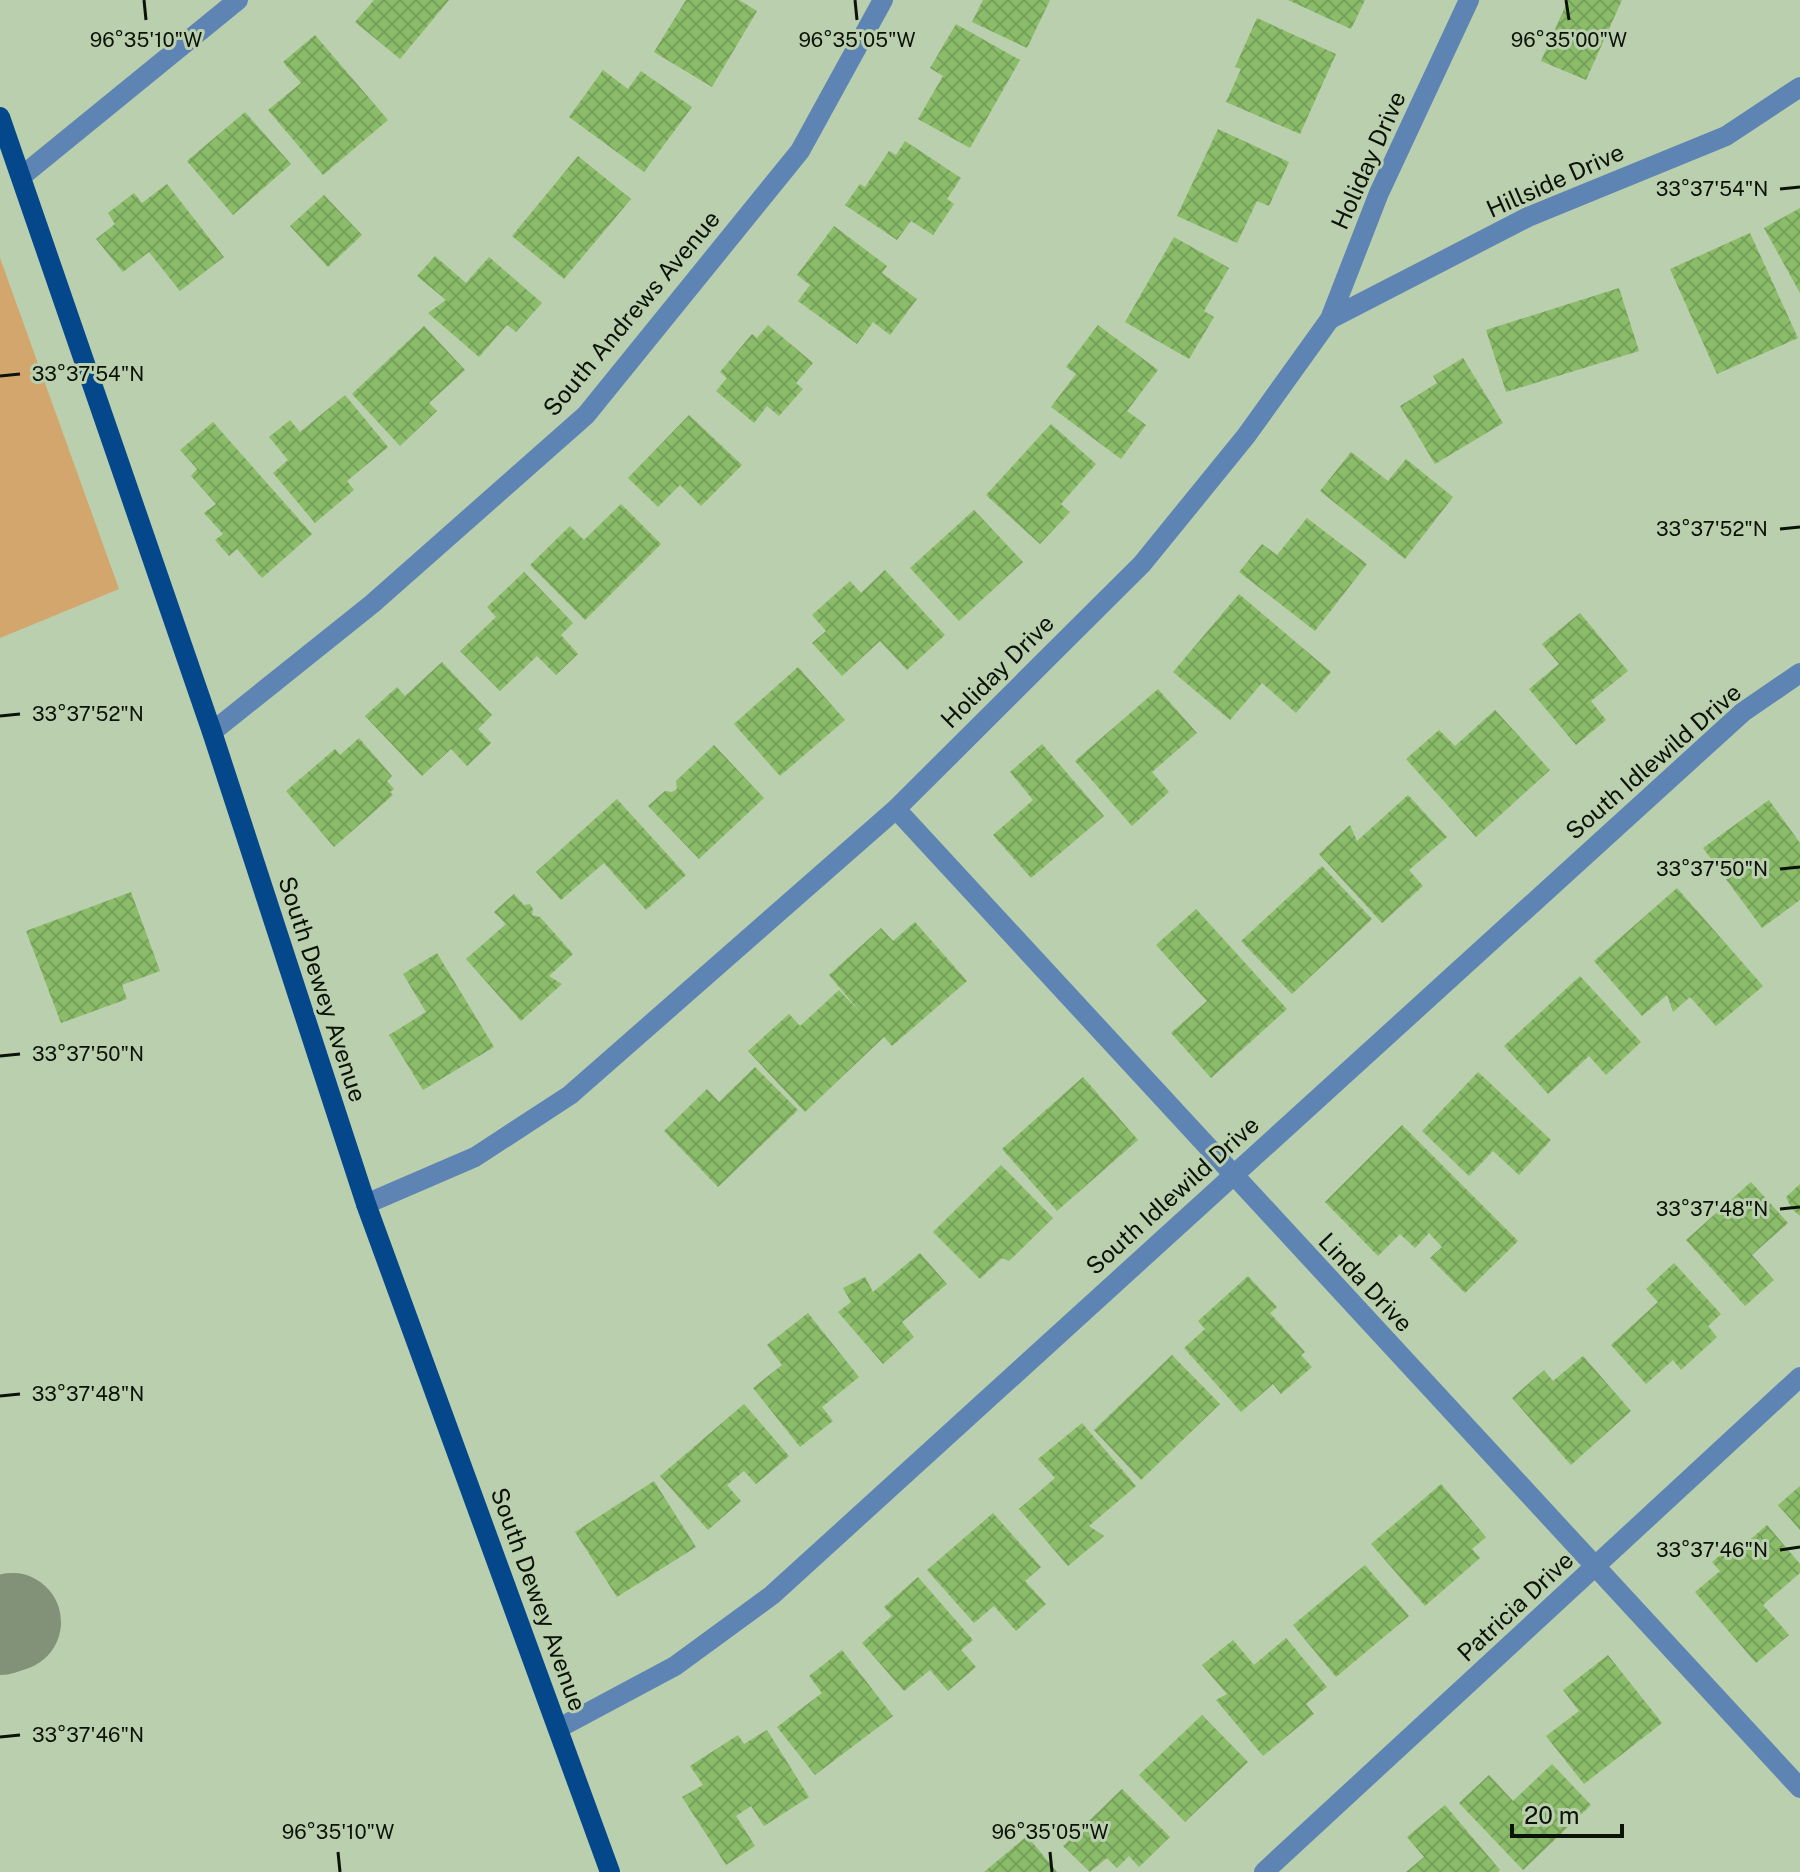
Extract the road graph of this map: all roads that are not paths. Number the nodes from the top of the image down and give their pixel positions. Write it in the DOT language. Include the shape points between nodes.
graph roads {
  1 [pos="238,0"];
  2 [pos="883,0"];
  3 [pos="1469,0"];
  4 [pos="1800,87"];
  5 [pos="0,117"];
  6 [pos="22,176"];
  7 [pos="1330,319"];
  8 [pos="1800,673"];
  9 [pos="212,732"];
  10 [pos="896,809"];
  11 [pos="1232,1175"];
  12 [pos="366,1204"];
  13 [pos="1800,1377"];
  14 [pos="1596,1568"];
  15 [pos="559,1728"];
  16 [pos="1800,1788"];
  17 [pos="610,1872"];
  18 [pos="1264,1872"];
  1 -- 6 [label="street"];
  2 -- 9 [label="street, South Andrews Avenue" via="800,151 586,415 372,604"];
  3 -- 7 [label="street, Holiday Drive" via="1379,193"];
  4 -- 7 [label="street, Hillside Drive" via="1726,136 1528,217"];
  5 -- 6 [label="main road, South Dewey Avenue"];
  6 -- 9 [label="main road, South Dewey Avenue"];
  7 -- 10 [label="street, Holiday Drive" via="1246,436 1142,564"];
  8 -- 11 [label="street, South Idlewild Drive" via="1743,712"];
  9 -- 12 [label="main road, South Dewey Avenue"];
  10 -- 11 [label="street, Linda Drive"];
  10 -- 12 [label="street, Holiday Drive" via="570,1095 475,1157"];
  11 -- 14 [label="street, Linda Drive"];
  11 -- 15 [label="street, South Idlewild Drive" via="772,1595 675,1666"];
  12 -- 15 [label="main road, South Dewey Avenue"];
  13 -- 14 [label="street, Patricia Drive"];
  14 -- 16 [label="street, Linda Drive"];
  14 -- 18 [label="street, Patricia Drive"];
  15 -- 17 [label="main road, South Dewey Avenue"];
}
